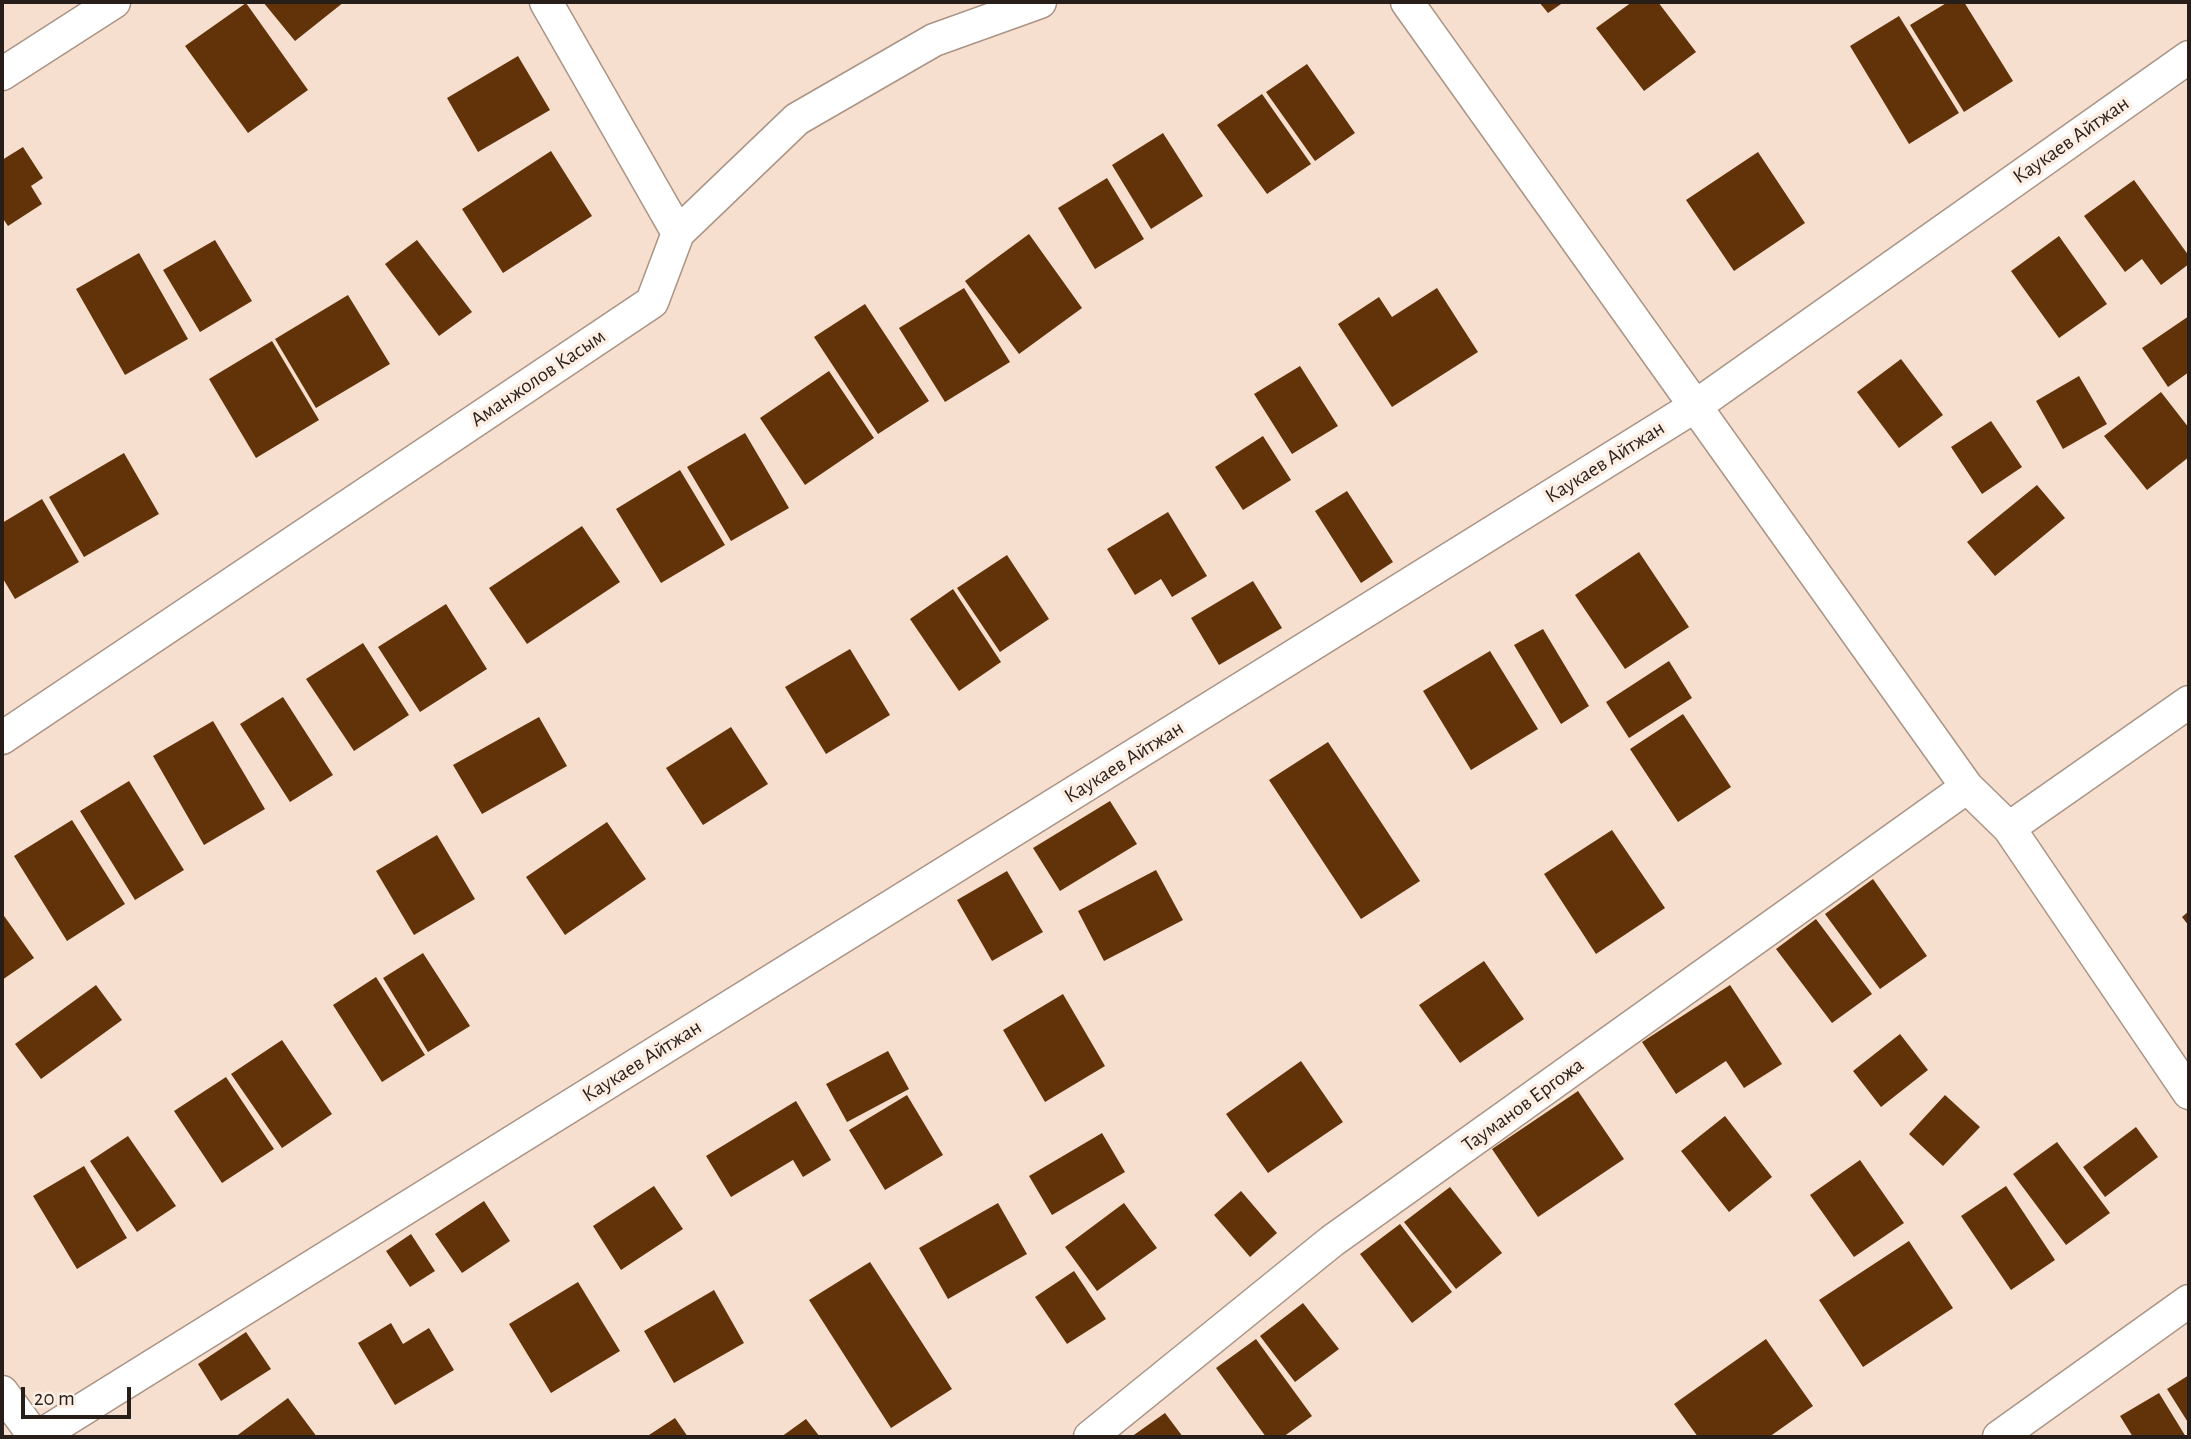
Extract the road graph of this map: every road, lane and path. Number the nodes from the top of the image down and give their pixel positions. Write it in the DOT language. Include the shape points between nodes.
graph roads {
  1 [pos="114,2"];
  2 [pos="546,2"];
  3 [pos="1040,2"];
  4 [pos="1407,2"];
  5 [pos="2189,57"];
  6 [pos="2,74"];
  7 [pos="678,233"];
  8 [pos="1696,405"];
  9 [pos="2189,702"];
  10 [pos="2,738"];
  11 [pos="1967,787"];
  12 [pos="2009,828"];
  13 [pos="2189,1093"];
  14 [pos="2189,1301"];
  15 [pos="2,1392"];
  16 [pos="36,1437"];
  17 [pos="1090,1437"];
  18 [pos="1999,1437"];
  1 -- 6 [label="street"];
  2 -- 7 [label="street"];
  3 -- 7 [label="street, Аманжолов Касым" via="934,40 797,119"];
  4 -- 8 [label="street"];
  5 -- 8 [label="street, Каукаев Айтжан"];
  7 -- 10 [label="street, Аманжолов Касым" via="652,302"];
  8 -- 11 [label="street"];
  8 -- 16 [label="street, Каукаев Айтжан"];
  9 -- 12 [label="street"];
  11 -- 12 [label="street"];
  11 -- 17 [label="street, Тауманов Ергожа" via="1332,1241"];
  12 -- 13 [label="street"];
  14 -- 18 [label="street"];
  15 -- 16 [label="street"];
}
